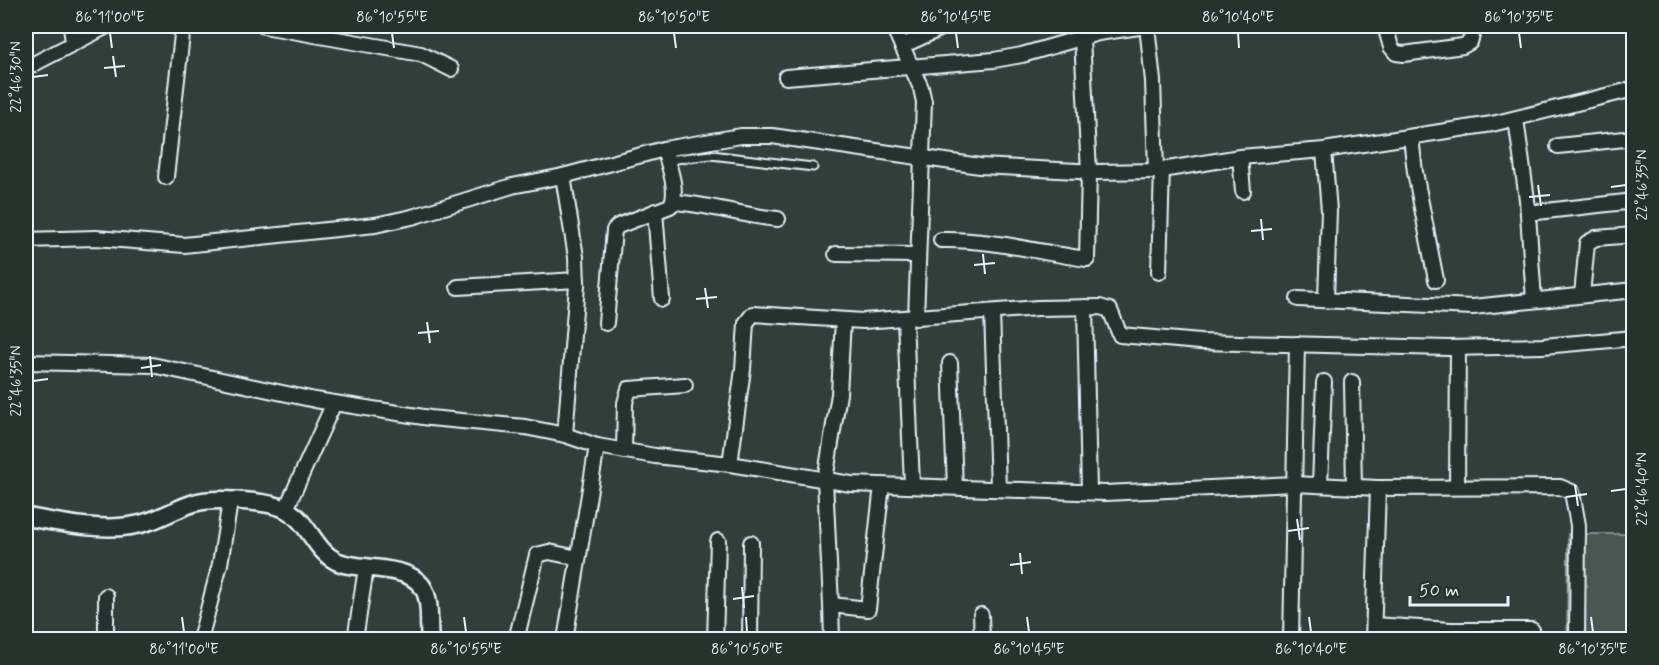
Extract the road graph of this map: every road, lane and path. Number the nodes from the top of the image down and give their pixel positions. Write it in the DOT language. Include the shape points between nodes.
graph roads {
  1 [pos="71,26"];
  2 [pos="108,26"];
  3 [pos="183,26"];
  4 [pos="264,26"];
  5 [pos="893,26"];
  6 [pos="946,26"];
  7 [pos="1146,26"];
  8 [pos="1385,26"];
  9 [pos="1475,26"];
  10 [pos="1082,38"];
  11 [pos="73,44"];
  12 [pos="902,46"];
  13 [pos="26,68"];
  14 [pos="912,68"];
  15 [pos="451,69"];
  16 [pos="786,77"];
  17 [pos="1634,89"];
  18 [pos="1516,119"];
  19 [pos="1411,136"];
  20 [pos="1634,138"];
  21 [pos="1558,146"];
  22 [pos="1324,150"];
  23 [pos="665,154"];
  24 [pos="1240,157"];
  25 [pos="923,159"];
  26 [pos="813,167"];
  27 [pos="1159,170"];
  28 [pos="1089,172"];
  29 [pos="563,176"];
  30 [pos="166,177"];
  31 [pos="1243,192"];
  32 [pos="1634,201"];
  33 [pos="673,202"];
  34 [pos="656,211"];
  35 [pos="1528,213"];
  36 [pos="778,219"];
  37 [pos="1634,235"];
  38 [pos="26,240"];
  39 [pos="941,240"];
  40 [pos="836,254"];
  41 [pos="917,255"];
  42 [pos="1159,272"];
  43 [pos="577,280"];
  44 [pos="1436,280"];
  45 [pos="458,287"];
  46 [pos="1634,290"];
  47 [pos="1582,295"];
  48 [pos="662,299"];
  49 [pos="1298,299"];
  50 [pos="1326,300"];
  51 [pos="1534,300"];
  52 [pos="1085,307"];
  53 [pos="992,312"];
  54 [pos="910,318"];
  55 [pos="843,320"];
  56 [pos="606,323"];
  57 [pos="1634,338"];
  58 [pos="1297,344"];
  59 [pos="1458,348"];
  60 [pos="26,362"];
  61 [pos="950,363"];
  62 [pos="1324,382"];
  63 [pos="1352,382"];
  64 [pos="685,385"];
  65 [pos="334,403"];
  66 [pos="566,435"];
  67 [pos="597,446"];
  68 [pos="624,451"];
  69 [pos="730,464"];
  70 [pos="825,480"];
  71 [pos="882,484"];
  72 [pos="1294,484"];
  73 [pos="912,485"];
  74 [pos="1320,485"];
  75 [pos="1457,486"];
  76 [pos="955,487"];
  77 [pos="1354,487"];
  78 [pos="998,488"];
  79 [pos="1378,488"];
  80 [pos="1089,492"];
  81 [pos="230,502"];
  82 [pos="286,510"];
  83 [pos="26,517"];
  84 [pos="718,541"];
  85 [pos="751,543"];
  86 [pos="578,558"];
  87 [pos="366,568"];
  88 [pos="106,596"];
  89 [pos="831,605"];
  90 [pos="981,615"];
  91 [pos="1374,625"];
  92 [pos="1532,630"];
  93 [pos="518,632"];
  94 [pos="110,639"];
  95 [pos="200,639"];
  96 [pos="355,639"];
  97 [pos="429,639"];
  98 [pos="565,639"];
  99 [pos="715,639"];
  100 [pos="750,639"];
  101 [pos="832,639"];
  102 [pos="982,639"];
  103 [pos="1291,639"];
  104 [pos="1373,639"];
  105 [pos="1577,639"];
  1 -- 11 [label="street"];
  2 -- 11 [label="street"];
  3 -- 30 [label="street"];
  4 -- 15 [label="street" via="421,54"];
  5 -- 12 [label="street"];
  6 -- 12 [label="street"];
  7 -- 10 [label="street"];
  7 -- 27 [label="street"];
  8 -- 9 [label="street" via="1391,47 1404,54 1470,42"];
  10 -- 14 [label="street" via="1022,55"];
  10 -- 28 [label="street"];
  11 -- 13 [label="street"];
  12 -- 14 [label="street"];
  14 -- 16 [label="street"];
  14 -- 25 [label="street" via="924,102"];
  17 -- 18 [label="street"];
  18 -- 19 [label="street"];
  18 -- 35 [label="street"];
  19 -- 22 [label="street"];
  19 -- 44 [label="street"];
  20 -- 21 [label="street"];
  22 -- 24 [label="street"];
  22 -- 50 [label="street" via="1329,211"];
  23 -- 25 [label="street" via="741,136 772,136"];
  23 -- 26 [label="lane" via="711,155"];
  23 -- 29 [label="street"];
  23 -- 33 [label="street"];
  24 -- 27 [label="street"];
  24 -- 31 [label="street"];
  25 -- 28 [label="street"];
  25 -- 41 [label="street"];
  27 -- 28 [label="street"];
  27 -- 42 [label="street"];
  28 -- 39 [label="street" via="1087,259 986,240"];
  29 -- 38 [label="street" via="512,186 375,225 184,245 96,238"];
  29 -- 43 [label="street"];
  32 -- 35 [label="street"];
  33 -- 34 [label="street"];
  33 -- 36 [label="street"];
  34 -- 48 [label="street"];
  34 -- 56 [label="street" via="614,231"];
  35 -- 51 [label="street"];
  37 -- 47 [label="street" via="1596,238 1587,243"];
  40 -- 41 [label="street"];
  41 -- 54 [label="street"];
  43 -- 45 [label="street"];
  43 -- 66 [label="street"];
  46 -- 47 [label="street"];
  47 -- 51 [label="street"];
  49 -- 50 [label="street"];
  50 -- 51 [label="street" via="1452,307"];
  52 -- 53 [label="street"];
  52 -- 58 [label="street" via="1110,310 1120,335 1130,338"];
  52 -- 80 [label="street"];
  53 -- 54 [label="street"];
  53 -- 78 [label="street"];
  54 -- 55 [label="street"];
  54 -- 73 [label="street"];
  55 -- 69 [label="street" via="762,313 749,317"];
  55 -- 70 [label="street" via="839,394"];
  57 -- 59 [label="street"];
  58 -- 59 [label="street"];
  58 -- 72 [label="street"];
  59 -- 75 [label="street"];
  60 -- 65 [label="street" via="152,365"];
  61 -- 76 [label="street"];
  62 -- 74 [label="street"];
  63 -- 77 [label="street"];
  64 -- 68 [label="street" via="628,389"];
  65 -- 66 [label="street"];
  65 -- 82 [label="street"];
  66 -- 67 [label="street"];
  67 -- 68 [label="street"];
  67 -- 86 [label="street"];
  68 -- 69 [label="street"];
  69 -- 70 [label="street"];
  70 -- 71 [label="street"];
  70 -- 89 [label="street"];
  71 -- 73 [label="street"];
  71 -- 89 [label="street" via="868,609"];
  72 -- 74 [label="street"];
  72 -- 80 [label="street"];
  72 -- 103 [label="street"];
  73 -- 76 [label="street"];
  74 -- 77 [label="street"];
  75 -- 79 [label="street"];
  75 -- 105 [label="street" via="1560,487 1572,492 1578,525"];
  76 -- 78 [label="street"];
  77 -- 79 [label="street"];
  78 -- 80 [label="street"];
  79 -- 91 [label="street"];
  81 -- 82 [label="street"];
  81 -- 83 [label="street" via="198,502 128,527 85,526"];
  81 -- 95 [label="street" via="220,564"];
  82 -- 87 [label="street" via="297,517 326,555"];
  84 -- 99 [label="street"];
  85 -- 100 [label="street"];
  86 -- 93 [label="street" via="549,552 537,555"];
  86 -- 98 [label="street"];
  87 -- 96 [label="street"];
  87 -- 97 [label="street" via="392,571 420,583 427,594"];
  88 -- 94 [label="street" via="106,635"];
  89 -- 101 [label="street"];
  90 -- 102 [label="street"];
  91 -- 92 [label="street"];
  91 -- 104 [label="street"];
}
